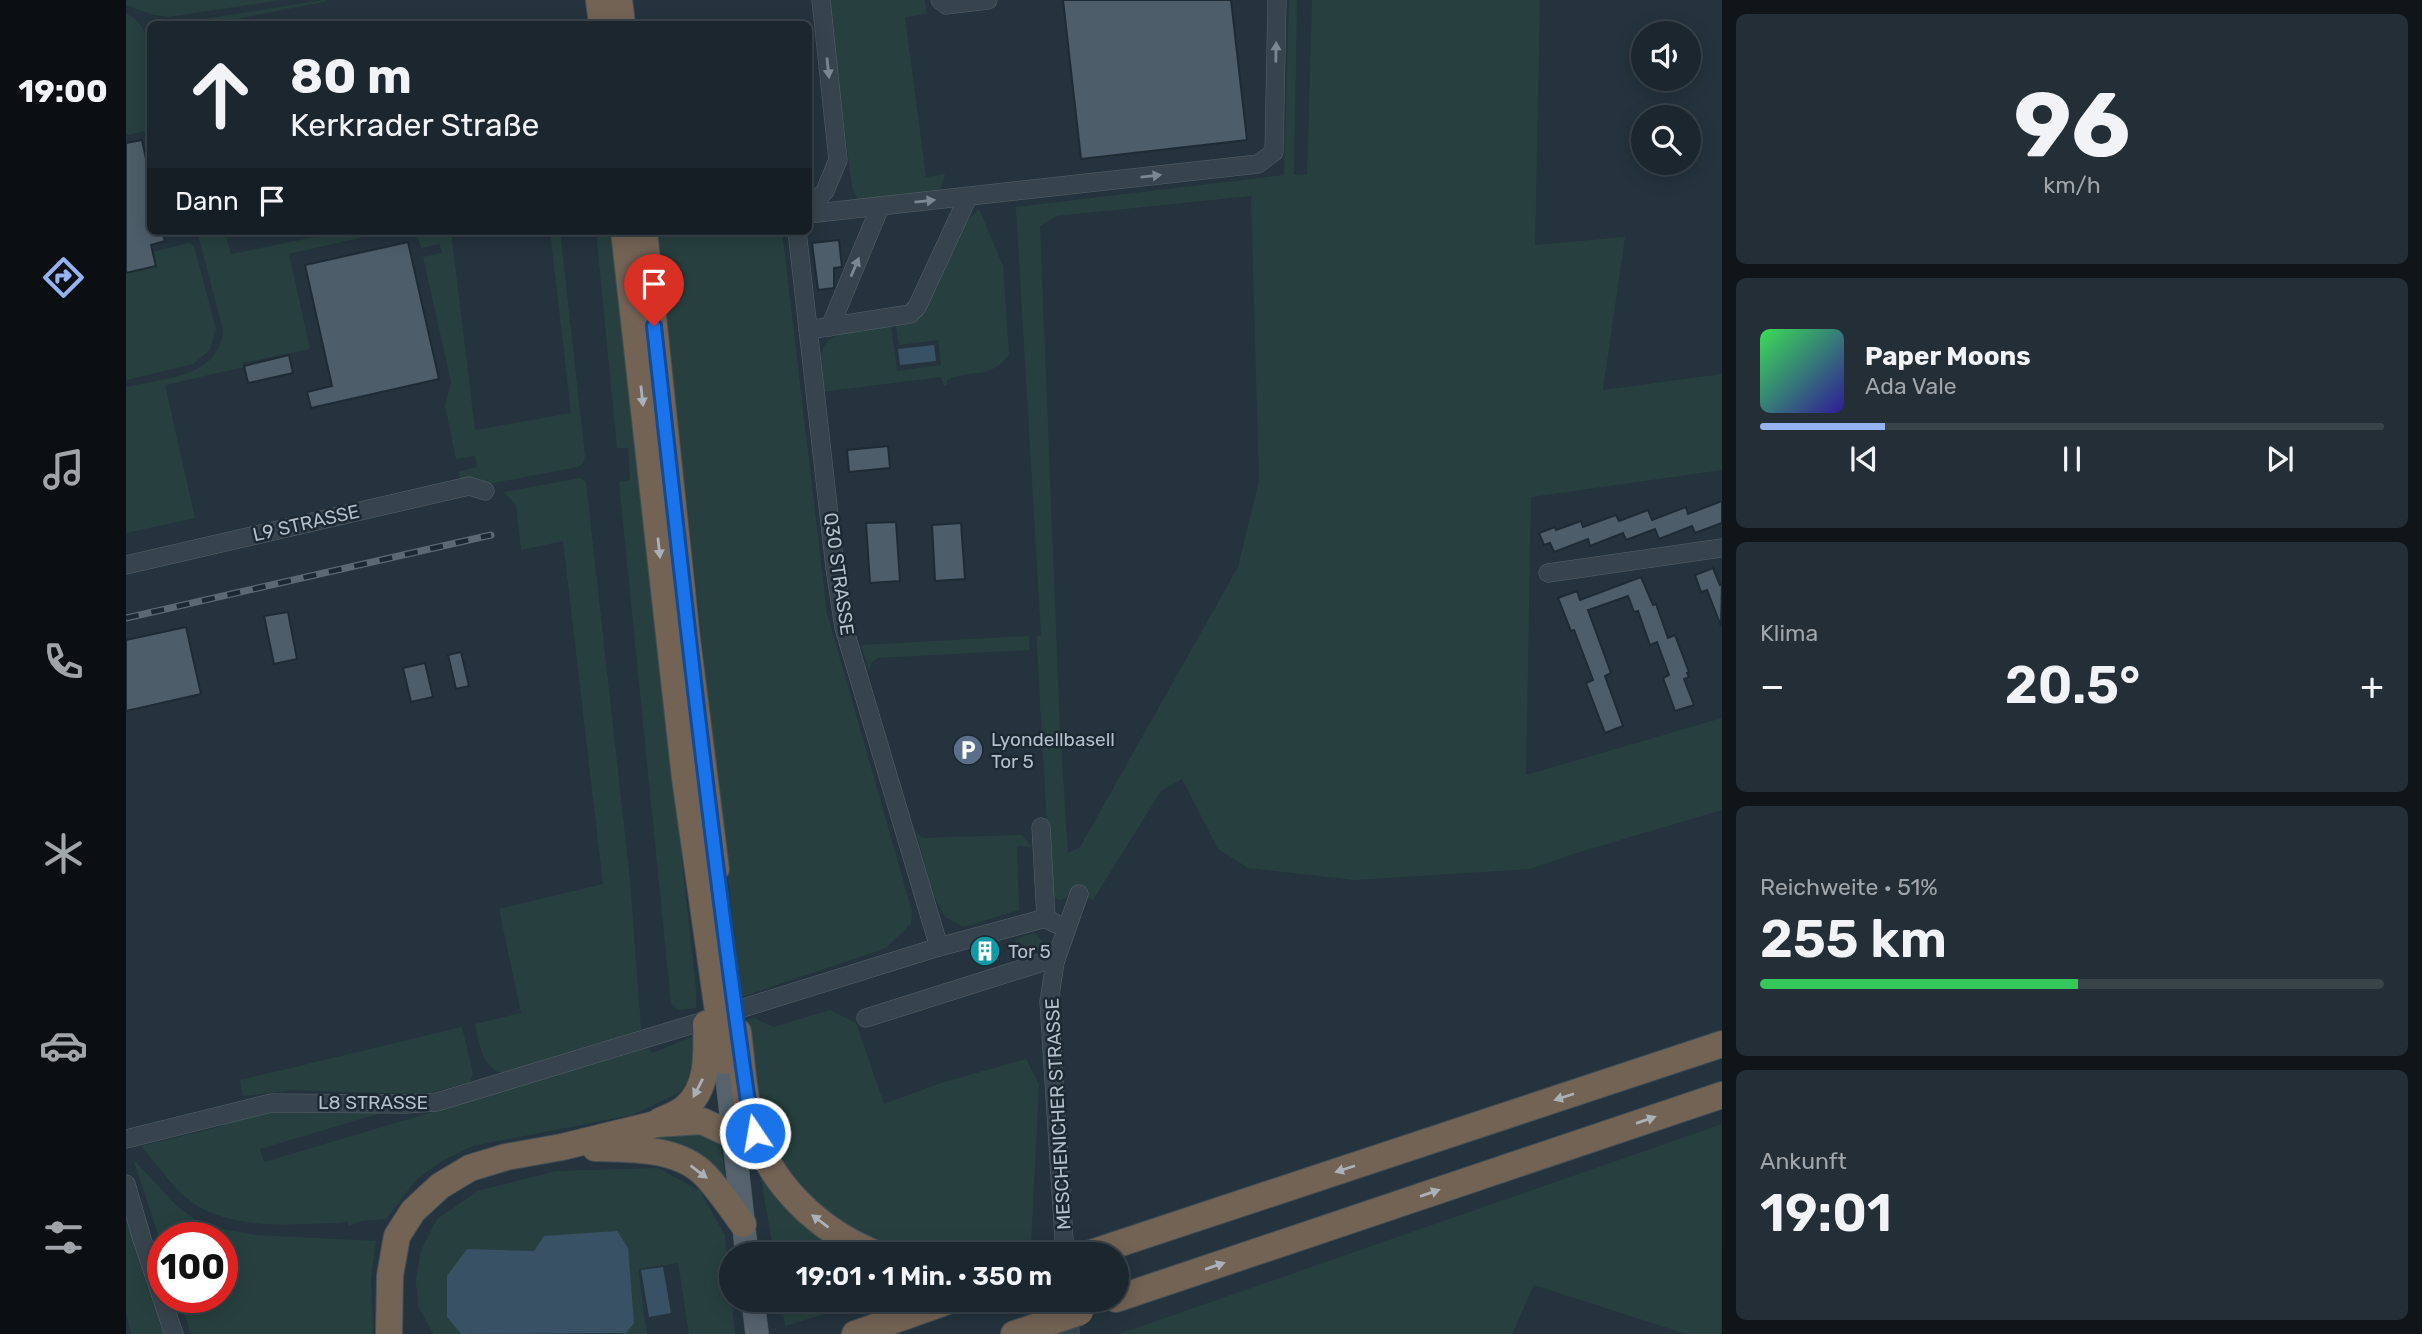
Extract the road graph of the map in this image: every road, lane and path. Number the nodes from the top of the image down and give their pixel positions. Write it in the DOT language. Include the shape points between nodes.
graph roads {
  1 [pos="600,0"];
  2 [pos="619,0"];
  3 [pos="821,0"];
  4 [pos="940,0"];
  5 [pos="988,0"];
  6 [pos="1277,0"];
  7 [pos="602,21"];
  8 [pos="622,21"];
  9 [pos="968,197"];
  10 [pos="812,207"];
  11 [pos="880,207"];
  12 [pos="812,212"];
  13 [pos="624,235"];
  14 [pos="644,235"];
  15 [pos="797,235"];
  16 [pos="830,327"];
  17 [pos="808,330"];
  18 [pos="485,491"];
  19 [pos="1722,548"];
  20 [pos="126,565"];
  21 [pos="1548,573"];
  22 [pos="685,778"];
  23 [pos="1041,827"];
  24 [pos="1079,894"];
  25 [pos="1046,918"];
  26 [pos="1064,930"];
  27 [pos="939,947"];
  28 [pos="726,949"];
  29 [pos="1055,962"];
  30 [pos="743,1008"];
  31 [pos="866,1018"];
  32 [pos="697,1023"];
  33 [pos="1722,1044"];
  34 [pos="725,1061"];
  35 [pos="1722,1095"];
  36 [pos="656,1124"];
  37 [pos="732,1135"];
  38 [pos="126,1139"];
  39 [pos="562,1147"];
  40 [pos="126,1184"];
  41 [pos="743,1224"];
  42 [pos="745,1242"];
  43 [pos="852,1242"];
  44 [pos="1064,1242"];
  45 [pos="1124,1242"];
  46 [pos="390,1276"];
  47 [pos="1129,1295"];
  48 [pos="755,1312"];
  49 [pos="917,1312"];
  50 [pos="1068,1316"];
  51 [pos="174,1334"];
  52 [pos="389,1334"];
  53 [pos="408,1334"];
  54 [pos="757,1334"];
  55 [pos="855,1334"];
  56 [pos="1014,1334"];
  1 -- 7 [label="highway"];
  2 -- 8 [label="highway"];
  3 -- 10 [label="street, one-way" via="838,160 825,191"];
  4 -- 5 [label="street" via="946,5"];
  9 -- 6 [label="street, one-way" via="1258,164 1274,152"];
  11 -- 9 [label="street, one-way"];
  9 -- 16 [label="street" via="910,314"];
  11 -- 12 [label="street"];
  16 -- 11 [label="street, one-way"];
  13 -- 22 [label="highway, one-way"];
  14 -- 28 [label="highway"];
  15 -- 17 [label="street, Q30 STRASSE"];
  16 -- 17 [label="street"];
  17 -- 27 [label="street, Q30 STRASSE" via="844,628"];
  18 -- 20 [label="street, L9 STRASSE" via="469,486"];
  19 -- 21 [label="street"];
  22 -- 34 [label="highway"];
  22 -- 36 [label="highway, one-way" via="707,1051 702,1086 686,1108"];
  23 -- 25 [label="street"];
  24 -- 26 [label="street, MESCHENICHER STRASSE"];
  25 -- 26 [label="street"];
  25 -- 27 [label="street"];
  26 -- 29 [label="street, MESCHENICHER STRASSE"];
  27 -- 30 [label="street"];
  28 -- 34 [label="highway"];
  43 -- 28 [label="highway, one-way" via="813,1217 764,1154 750,1116"];
  29 -- 31 [label="street"];
  29 -- 44 [label="street, MESCHENICHER STRASSE" via="1049,1002"];
  32 -- 38 [label="street, L8 STRASSE" via="437,1102 271,1103"];
  33 -- 45 [label="highway, one-way"];
  34 -- 37 [label="main road"];
  47 -- 35 [label="highway, one-way"];
  36 -- 37 [label="highway" via="702,1121"];
  36 -- 39 [label="highway"];
  37 -- 41 [label="main road"];
  39 -- 41 [label="highway, one-way" via="644,1150 678,1158 704,1173"];
  39 -- 46 [label="highway" via="470,1168 440,1186 412,1211 397,1236"];
  40 -- 51 [label="street"];
  41 -- 42 [label="main road"];
  46 -- 52 [label="highway"];
  46 -- 53 [label="highway"];
  48 -- 54 [label="main road"];
  49 -- 55 [label="highway"];
  50 -- 56 [label="highway"];
}
